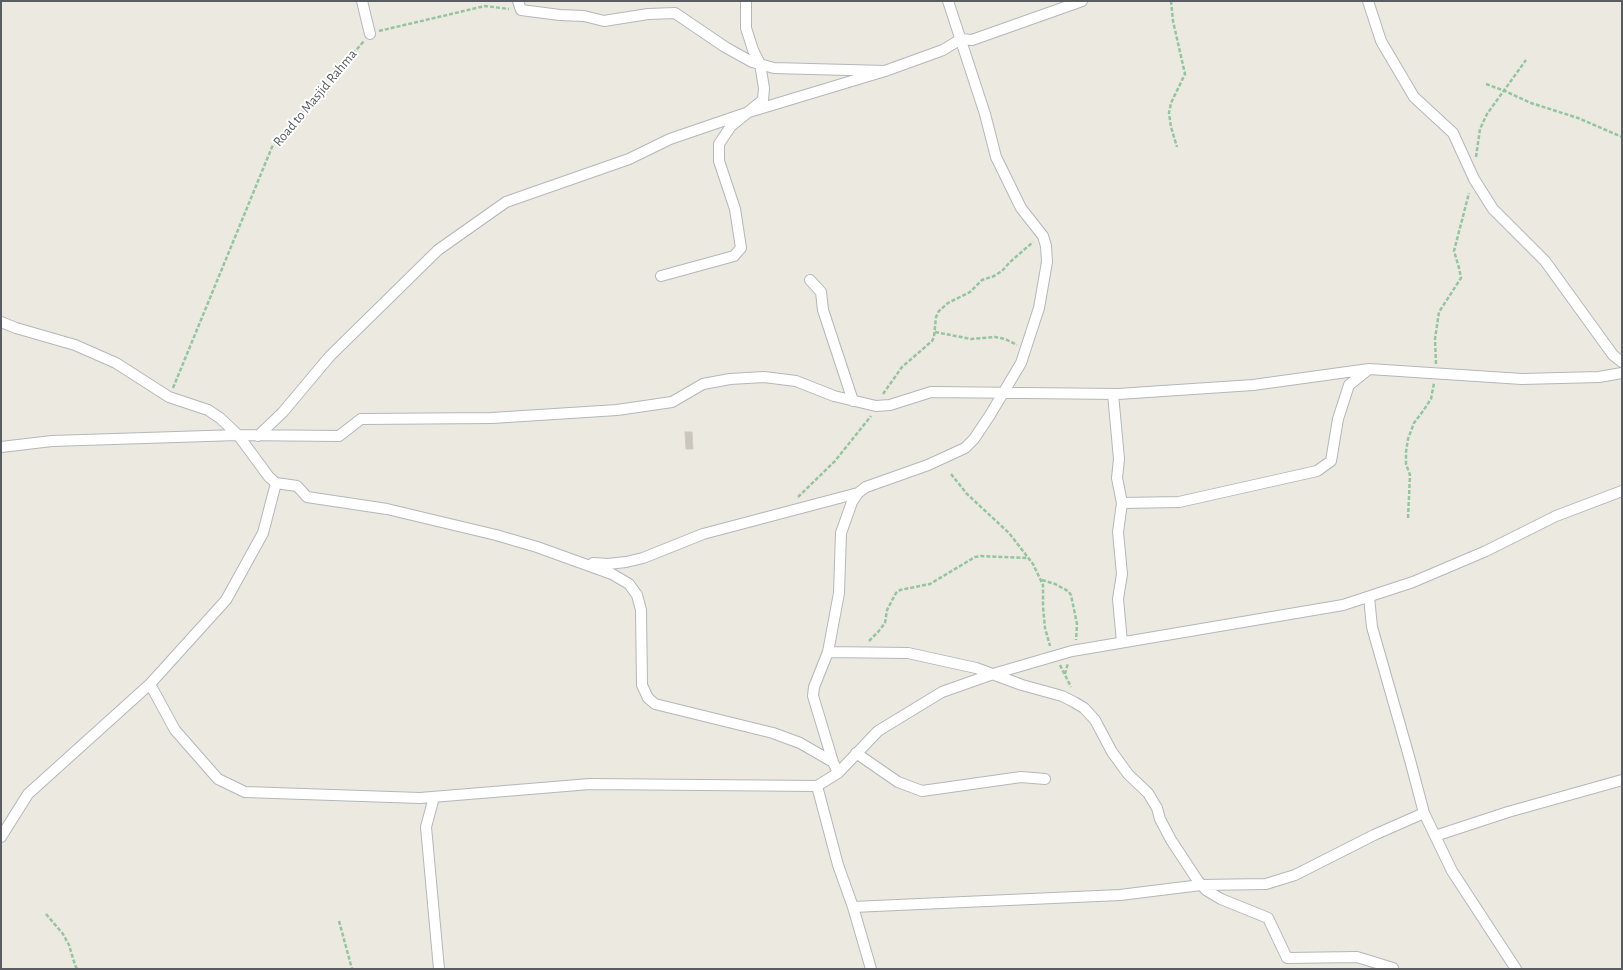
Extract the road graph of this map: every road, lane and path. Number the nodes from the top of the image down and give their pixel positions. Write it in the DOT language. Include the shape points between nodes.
graph roads {
  1 [pos="362,1"];
  2 [pos="746,1"];
  3 [pos="948,1"];
  4 [pos="1082,1"];
  5 [pos="1171,1"];
  6 [pos="1368,1"];
  7 [pos="520,6"];
  8 [pos="370,34"];
  9 [pos="961,39"];
  10 [pos="1526,60"];
  11 [pos="760,64"];
  12 [pos="885,71"];
  13 [pos="1486,84"];
  14 [pos="1505,91"];
  15 [pos="749,112"];
  16 [pos="1622,137"];
  17 [pos="1177,147"];
  18 [pos="1476,159"];
  19 [pos="1474,179"];
  20 [pos="1043,236"];
  21 [pos="662,276"];
  22 [pos="810,280"];
  23 [pos="1,322"];
  24 [pos="935,332"];
  25 [pos="1026,349"];
  26 [pos="1622,362"];
  27 [pos="1368,369"];
  28 [pos="1435,373"];
  29 [pos="1622,373"];
  30 [pos="1004,392"];
  31 [pos="1113,394"];
  32 [pos="169,397"];
  33 [pos="853,400"];
  34 [pos="876,406"];
  35 [pos="238,435"];
  36 [pos="258,436"];
  37 [pos="1,447"];
  38 [pos="951,474"];
  39 [pos="276,483"];
  40 [pos="1622,491"];
  41 [pos="858,494"];
  42 [pos="794,500"];
  43 [pos="1122,503"];
  44 [pos="1408,518"];
  45 [pos="1028,558"];
  46 [pos="580,562"];
  47 [pos="1042,580"];
  48 [pos="1369,597"];
  49 [pos="1122,642"];
  50 [pos="1072,651"];
  51 [pos="828,652"];
  52 [pos="857,653"];
  53 [pos="1055,656"];
  54 [pos="993,674"];
  55 [pos="1065,674"];
  56 [pos="150,684"];
  57 [pos="1079,705"];
  58 [pos="856,753"];
  59 [pos="832,762"];
  60 [pos="838,773"];
  61 [pos="1045,779"];
  62 [pos="1622,780"];
  63 [pos="817,786"];
  64 [pos="434,797"];
  65 [pos="1424,813"];
  66 [pos="1435,836"];
  67 [pos="1,837"];
  68 [pos="1201,884"];
  69 [pos="852,907"];
  70 [pos="46,914"];
  71 [pos="339,921"];
  72 [pos="1393,968"];
  73 [pos="77,969"];
  74 [pos="352,969"];
  75 [pos="439,969"];
  76 [pos="871,969"];
  77 [pos="1516,969"];
  1 -- 8 [label="street"];
  2 -- 11 [label="street" via="746,28"];
  3 -- 9 [label="street"];
  4 -- 9 [label="street" via="972,40"];
  5 -- 17 [label="path" via="1185,74 1169,113"];
  6 -- 19 [label="street" via="1381,41 1414,98 1453,134"];
  7 -- 8 [label="path" via="485,6 394,26"];
  7 -- 11 [label="street" via="604,21 648,14 675,13 724,47"];
  8 -- 32 [label="path, Road to Masjid Rahma" via="272,147"];
  9 -- 12 [label="street" via="943,50"];
  9 -- 20 [label="street" via="996,157 1021,208"];
  10 -- 14 [label="path"];
  11 -- 12 [label="street" via="774,68"];
  11 -- 15 [label="street" via="763,100"];
  12 -- 15 [label="street"];
  13 -- 14 [label="path"];
  14 -- 16 [label="path"];
  14 -- 18 [label="path" via="1487,114 1480,129"];
  15 -- 21 [label="street" via="731,126 719,144 719,161 735,209 741,248 734,256"];
  15 -- 36 [label="street" via="670,139 629,160 506,202 438,250 330,356 284,412"];
  19 -- 26 [label="street" via="1493,209 1545,261 1613,355"];
  19 -- 28 [label="path" via="1454,251 1461,278 1439,312"];
  20 -- 24 [label="path" via="1032,242 1002,271 982,280 970,292 943,307 936,318"];
  20 -- 25 [label="street" via="1047,262 1039,308"];
  22 -- 33 [label="street" via="821,292 823,310"];
  23 -- 32 [label="street" via="75,345 116,363"];
  24 -- 25 [label="path" via="971,339 995,337"];
  24 -- 34 [label="path" via="932,340 902,366"];
  25 -- 30 [label="street"];
  27 -- 28 [label="street"];
  27 -- 31 [label="street" via="1253,385"];
  27 -- 43 [label="street" via="1349,385 1338,419 1331,461 1317,471 1178,502"];
  28 -- 29 [label="street" via="1522,379 1599,377"];
  28 -- 44 [label="path" via="1431,399 1414,423 1408,439"];
  30 -- 31 [label="street"];
  30 -- 34 [label="street" via="931,392 890,405"];
  30 -- 41 [label="street" via="974,440 965,448 928,465 866,487"];
  31 -- 43 [label="street"];
  32 -- 35 [label="street" via="208,410"];
  33 -- 34 [label="street"];
  33 -- 36 [label="street" via="834,396 796,381 764,377 730,378 703,384 672,402 617,410 492,418 362,419 338,436"];
  34 -- 42 [label="path" via="861,430 835,461"];
  35 -- 36 [label="street"];
  35 -- 37 [label="street" via="52,441"];
  35 -- 39 [label="street"];
  38 -- 45 [label="path" via="967,494 1009,533"];
  39 -- 46 [label="street" via="297,486 307,497 387,509 496,535"];
  39 -- 56 [label="street" via="263,533 226,600"];
  40 -- 48 [label="street" via="1556,516 1486,551 1413,582"];
  41 -- 46 [label="street" via="703,534 644,558 608,564"];
  41 -- 51 [label="street" via="852,502 841,533 839,594"];
  43 -- 49 [label="street" via="1118,532 1122,574 1118,599"];
  45 -- 47 [label="path"];
  45 -- 52 [label="path" via="975,557 930,584 900,590 887,610 885,623"];
  46 -- 59 [label="street" via="612,574 629,584 637,595 641,610 642,686 648,698 655,704 773,733 800,743"];
  47 -- 50 [label="path" via="1055,584 1071,595 1077,624"];
  47 -- 53 [label="path" via="1045,628 1050,648"];
  48 -- 49 [label="street" via="1343,605"];
  48 -- 65 [label="street" via="1372,627"];
  49 -- 50 [label="street"];
  50 -- 53 [label="street"];
  50 -- 55 [label="path"];
  51 -- 52 [label="street"];
  51 -- 59 [label="street" via="813,696"];
  52 -- 54 [label="street" via="908,653"];
  53 -- 54 [label="street"];
  53 -- 55 [label="path"];
  54 -- 57 [label="street" via="1062,696"];
  54 -- 58 [label="street" via="942,692 878,730"];
  55 -- 57 [label="path"];
  56 -- 64 [label="street" via="175,730 218,779 245,792"];
  56 -- 67 [label="street" via="28,794"];
  57 -- 68 [label="street" via="1095,720 1112,752 1128,774 1148,794 1171,840"];
  58 -- 60 [label="street"];
  58 -- 61 [label="street" via="898,782 922,791 1021,777"];
  59 -- 60 [label="street"];
  60 -- 63 [label="street"];
  62 -- 66 [label="street" via="1508,812"];
  63 -- 64 [label="street" via="590,784"];
  63 -- 69 [label="street"];
  64 -- 75 [label="street" via="426,827"];
  65 -- 66 [label="street"];
  65 -- 68 [label="street" via="1295,875 1266,884"];
  66 -- 77 [label="street" via="1452,871"];
  68 -- 69 [label="street" via="1120,895"];
  68 -- 72 [label="street" via="1221,900 1268,918 1287,958 1357,957"];
  69 -- 76 [label="street"];
  70 -- 73 [label="path" via="63,934"];
  71 -- 74 [label="path"];
}
